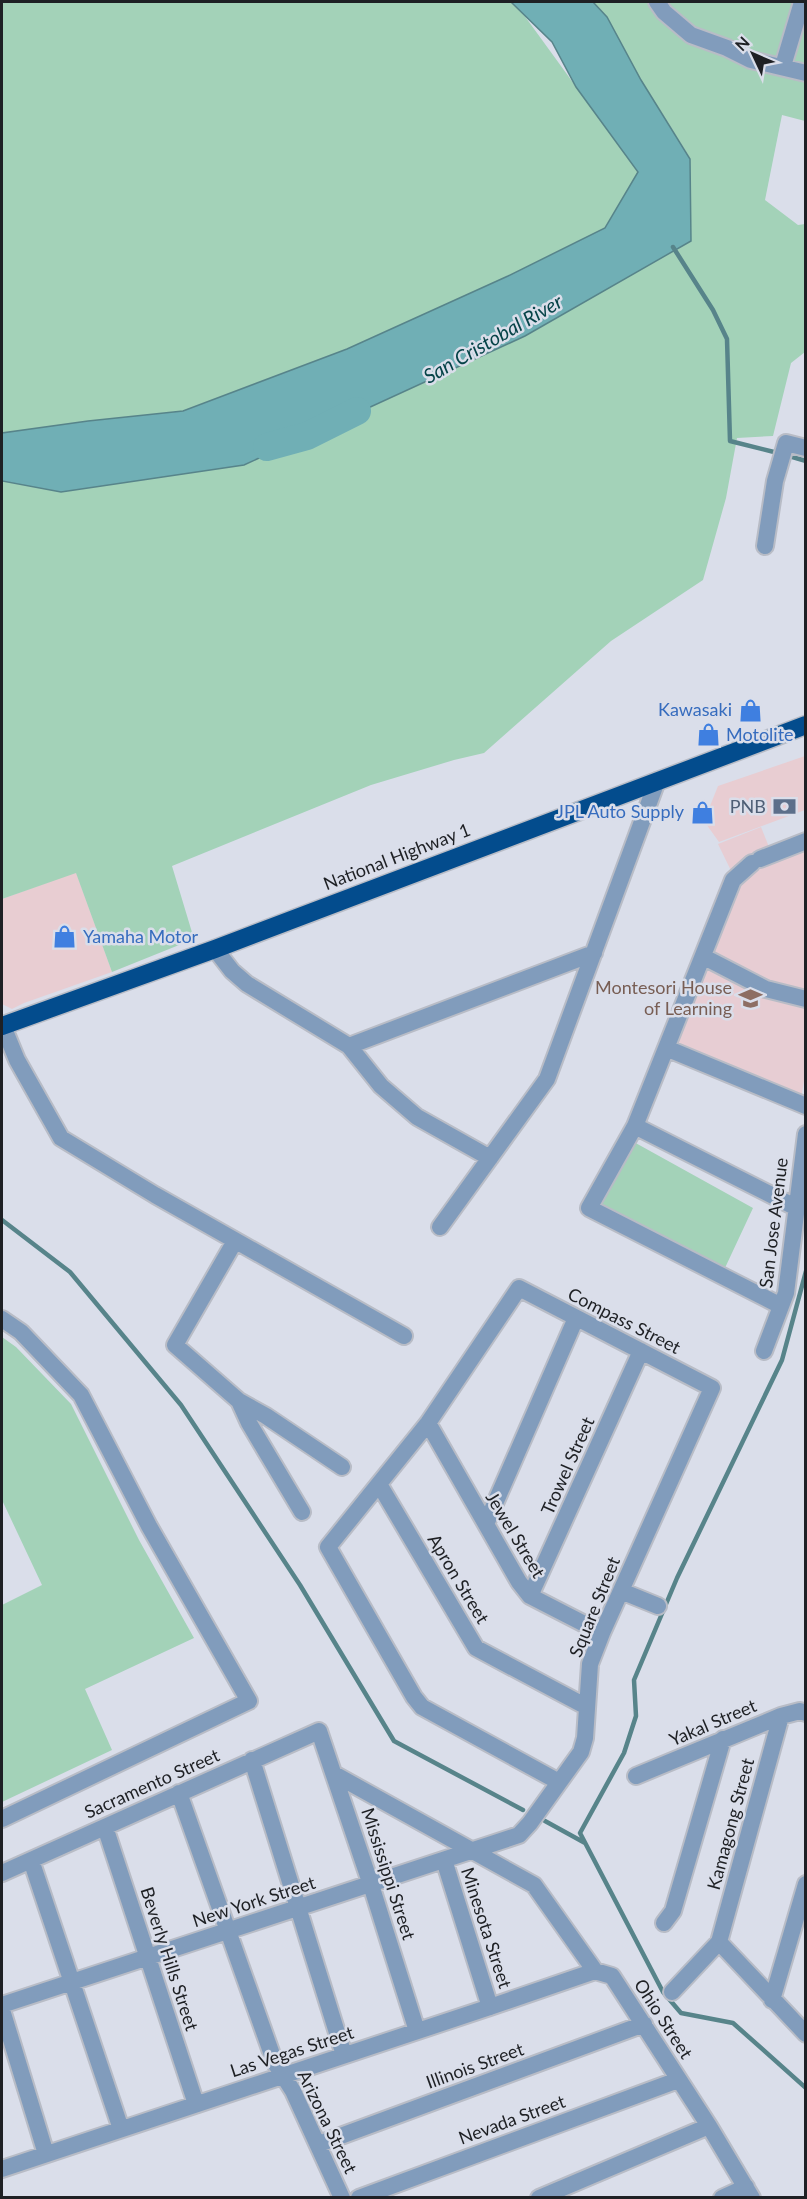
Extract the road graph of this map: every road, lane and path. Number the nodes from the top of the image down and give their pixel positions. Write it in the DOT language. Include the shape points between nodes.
graph roads {
  1 [pos="657,2"];
  2 [pos="802,2"];
  3 [pos="783,66"];
  4 [pos="806,73"];
  5 [pos="806,448"];
  6 [pos="765,546"];
  7 [pos="806,725"];
  8 [pos="657,781"];
  9 [pos="806,841"];
  10 [pos="215,949"];
  11 [pos="594,953"];
  12 [pos="704,957"];
  13 [pos="806,999"];
  14 [pos="2,1026"];
  15 [pos="349,1046"];
  16 [pos="666,1048"];
  17 [pos="806,1106"];
  18 [pos="636,1126"];
  19 [pos="806,1134"];
  20 [pos="490,1158"];
  21 [pos="803,1161"];
  22 [pos="795,1207"];
  23 [pos="440,1227"];
  24 [pos="235,1241"];
  25 [pos="798,1248"];
  26 [pos="782,1306"];
  27 [pos="576,1318"];
  28 [pos="2,1319"];
  29 [pos="404,1336"];
  30 [pos="641,1351"];
  31 [pos="764,1351"];
  32 [pos="711,1388"];
  33 [pos="238,1401"];
  34 [pos="428,1423"];
  35 [pos="342,1467"];
  36 [pos="379,1484"];
  37 [pos="302,1512"];
  38 [pos="486,1524"];
  39 [pos="621,1591"];
  40 [pos="530,1596"];
  41 [pos="658,1606"];
  42 [pos="602,1633"];
  43 [pos="587,1707"];
  44 [pos="806,1713"];
  45 [pos="781,1716"];
  46 [pos="319,1731"];
  47 [pos="723,1739"];
  48 [pos="252,1760"];
  49 [pos="334,1774"];
  50 [pos="636,1776"];
  51 [pos="559,1782"];
  52 [pos="179,1793"];
  53 [pos="2,1819"];
  54 [pos="105,1827"];
  55 [pos="519,1835"];
  56 [pos="474,1850"];
  57 [pos="32,1860"];
  58 [pos="444,1860"];
  59 [pos="2,1873"];
  60 [pos="806,1884"];
  61 [pos="371,1885"];
  62 [pos="299,1908"];
  63 [pos="664,1923"];
  64 [pos="228,1931"];
  65 [pos="719,1942"];
  66 [pos="148,1957"];
  67 [pos="595,1971"];
  68 [pos="73,1982"];
  69 [pos="672,1992"];
  70 [pos="772,2000"];
  71 [pos="2,2005"];
  72 [pos="490,2007"];
  73 [pos="2,2010"];
  74 [pos="644,2024"];
  75 [pos="417,2031"];
  76 [pos="806,2034"];
  77 [pos="344,2055"];
  78 [pos="283,2075"];
  79 [pos="678,2080"];
  80 [pos="196,2104"];
  81 [pos="709,2126"];
  82 [pos="122,2129"];
  83 [pos="319,2144"];
  84 [pos="46,2154"];
  85 [pos="2,2169"];
  86 [pos="749,2192"];
  87 [pos="342,2198"];
  88 [pos="359,2198"];
  89 [pos="539,2198"];
  90 [pos="722,2198"];
  1 -- 3 [label="street" via="691,35 751,60"];
  2 -- 3 [label="street"];
  3 -- 4 [label="street"];
  5 -- 6 [label="street" via="786,443 775,481"];
  7 -- 8 [label="highway, National Highway 1"];
  8 -- 10 [label="highway, National Highway 1"];
  8 -- 11 [label="street"];
  9 -- 12 [label="street" via="756,861 733,880"];
  10 -- 14 [label="highway, National Highway 1"];
  10 -- 15 [label="street" via="247,984"];
  11 -- 15 [label="street"];
  11 -- 20 [label="street" via="547,1079"];
  12 -- 13 [label="street" via="766,989"];
  12 -- 16 [label="street"];
  14 -- 24 [label="street" via="62,1138"];
  15 -- 20 [label="street" via="381,1086 417,1117"];
  16 -- 17 [label="street"];
  16 -- 18 [label="street"];
  18 -- 22 [label="street"];
  18 -- 26 [label="street" via="589,1208"];
  19 -- 21 [label="street, San Jose Avenue"];
  20 -- 23 [label="street"];
  21 -- 22 [label="street, San Jose Avenue"];
  22 -- 25 [label="street, San Jose Avenue"];
  24 -- 29 [label="street"];
  24 -- 33 [label="street" via="175,1345"];
  25 -- 26 [label="street, San Jose Avenue"];
  26 -- 31 [label="street, San Jose Avenue"];
  27 -- 30 [label="street, Compass Street"];
  27 -- 34 [label="street, Compass Street" via="519,1288"];
  27 -- 38 [label="street"];
  28 -- 53 [label="street" via="21,1332 81,1395 149,1526 249,1701"];
  30 -- 32 [label="street, Compass Street"];
  30 -- 40 [label="street, Trowel Street"];
  32 -- 39 [label="street, Square Street"];
  33 -- 35 [label="street"];
  33 -- 37 [label="street"];
  34 -- 36 [label="street"];
  34 -- 38 [label="street, Jewel Street"];
  36 -- 43 [label="street, Apron Street" via="476,1648"];
  36 -- 51 [label="street" via="328,1547 414,1697 422,1707"];
  38 -- 40 [label="street, Jewel Street"];
  39 -- 41 [label="street"];
  39 -- 42 [label="street, Square Street"];
  40 -- 42 [label="street, Jewel Street"];
  42 -- 43 [label="street, Square Street" via="590,1664"];
  43 -- 51 [label="street, Square Street" via="581,1752"];
  44 -- 45 [label="street, Yakal Street"];
  45 -- 47 [label="street, Yakal Street"];
  45 -- 65 [label="street, Kamagong Street"];
  46 -- 48 [label="street, Sacramento Street"];
  46 -- 49 [label="street, Mississippi Street"];
  47 -- 50 [label="street, Yakal Street"];
  47 -- 63 [label="street" via="673,1911"];
  48 -- 52 [label="street, Sacramento Street"];
  48 -- 62 [label="street"];
  49 -- 56 [label="street, Ohio Street"];
  49 -- 61 [label="street, Mississippi Street"];
  51 -- 55 [label="street, Square Street"];
  52 -- 54 [label="street, Sacramento Street"];
  52 -- 64 [label="street, Arizona Street"];
  54 -- 57 [label="street, Sacramento Street"];
  54 -- 66 [label="street, Beverly Hills Street"];
  55 -- 56 [label="street, New York Street"];
  56 -- 58 [label="street, New York Street"];
  56 -- 67 [label="street, Ohio Street" via="534,1885"];
  57 -- 59 [label="street, Sacramento Street"];
  57 -- 68 [label="street"];
  58 -- 61 [label="street, New York Street"];
  58 -- 72 [label="street, Minesota Street"];
  60 -- 70 [label="street"];
  61 -- 62 [label="street, New York Street"];
  61 -- 75 [label="street, Mississippi Street"];
  62 -- 64 [label="street, New York Street"];
  62 -- 77 [label="street"];
  64 -- 66 [label="street, New York Street"];
  64 -- 78 [label="street, Arizona Street" via="275,2063"];
  65 -- 69 [label="street, Kamagong Street"];
  65 -- 70 [label="street"];
  66 -- 68 [label="street, New York Street"];
  66 -- 80 [label="street, Beverly Hills Street"];
  67 -- 72 [label="street, Las Vegas Street"];
  67 -- 74 [label="street, Ohio Street" via="612,1976"];
  68 -- 71 [label="street, New York Street"];
  68 -- 82 [label="street"];
  70 -- 76 [label="street"];
  72 -- 75 [label="street, Las Vegas Street"];
  73 -- 84 [label="street"];
  74 -- 79 [label="street, Ohio Street"];
  74 -- 83 [label="street, Illinois Street"];
  75 -- 77 [label="street, Las Vegas Street"];
  77 -- 78 [label="street, Las Vegas Street"];
  78 -- 80 [label="street, Las Vegas Street"];
  78 -- 83 [label="street, Arizona Street"];
  79 -- 81 [label="street, Ohio Street"];
  79 -- 88 [label="street, Nevada Street"];
  80 -- 82 [label="street, Las Vegas Street"];
  81 -- 86 [label="street, Ohio Street"];
  81 -- 89 [label="street"];
  82 -- 84 [label="street, Las Vegas Street"];
  83 -- 87 [label="street, Arizona Street"];
  84 -- 85 [label="street, Las Vegas Street"];
  86 -- 90 [label="street"];
}
